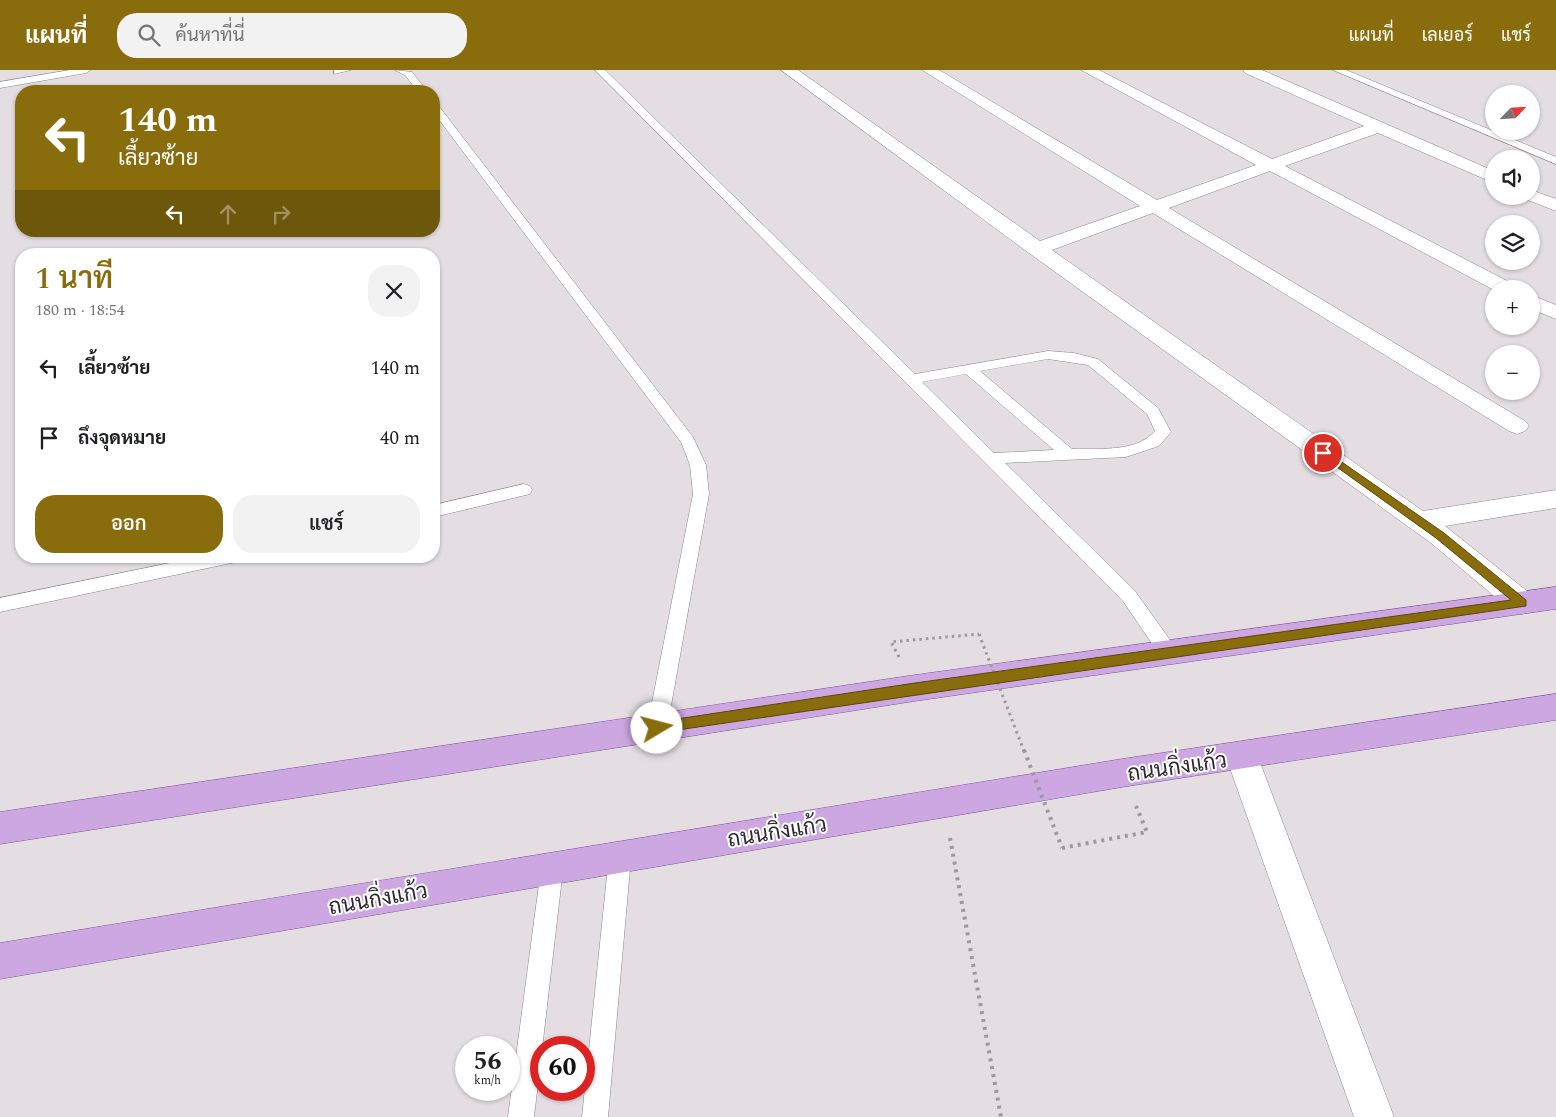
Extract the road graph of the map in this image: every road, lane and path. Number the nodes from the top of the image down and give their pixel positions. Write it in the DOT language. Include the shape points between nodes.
graph roads {
  1 [pos="86,70"];
  2 [pos="400,70"];
  3 [pos="600,70"];
  4 [pos="788,70"];
  5 [pos="929,70"];
  6 [pos="1088,70"];
  7 [pos="1250,70"];
  8 [pos="1338,70"];
  9 [pos="0,84"];
  10 [pos="417,85"];
  11 [pos="440,115"];
  12 [pos="1378,127"];
  13 [pos="1556,161"];
  14 [pos="1269,165"];
  15 [pos="1485,174"];
  16 [pos="1540,199"];
  17 [pos="1152,206"];
  18 [pos="1556,206"];
  19 [pos="1036,249"];
  20 [pos="1491,280"];
  21 [pos="1540,305"];
  22 [pos="1556,313"];
  23 [pos="969,369"];
  24 [pos="912,379"];
  25 [pos="1517,426"];
  26 [pos="1068,454"];
  27 [pos="991,458"];
  28 [pos="524,490"];
  29 [pos="1556,499"];
  30 [pos="440,510"];
  31 [pos="1419,521"];
  32 [pos="202,563"];
  33 [pos="1556,598"];
  34 [pos="1522,603"];
  35 [pos="0,605"];
  36 [pos="1168,652"];
  37 [pos="915,688"];
  38 [pos="1556,707"];
  39 [pos="657,728"];
  40 [pos="1242,757"];
  41 [pos="1122,773"];
  42 [pos="943,803"];
  43 [pos="0,828"];
  44 [pos="620,857"];
  45 [pos="552,869"];
  46 [pos="0,961"];
  47 [pos="521,1117"];
  48 [pos="595,1117"];
  49 [pos="1000,1117"];
  50 [pos="1374,1117"];
  1 -- 9 [label="lane"];
  2 -- 10 [label="lane" via="409,74"];
  3 -- 24 [label="lane"];
  4 -- 19 [label="street"];
  5 -- 17 [label="street"];
  6 -- 14 [label="street"];
  7 -- 12 [label="street"];
  8 -- 13 [label="lane"];
  11 -- 39 [label="lane" via="688,441 698,465 702,494"];
  12 -- 14 [label="street"];
  12 -- 15 [label="street"];
  14 -- 17 [label="street"];
  14 -- 20 [label="street"];
  16 -- 18 [label="street"];
  17 -- 19 [label="street"];
  17 -- 25 [label="street"];
  19 -- 31 [label="street"];
  21 -- 22 [label="street"];
  23 -- 24 [label="lane"];
  23 -- 26 [label="lane"];
  23 -- 26 [label="lane" via="1048,356 1093,362 1153,411 1163,432 1154,442 1126,452"];
  24 -- 27 [label="lane"];
  26 -- 27 [label="lane"];
  27 -- 36 [label="lane" via="1129,596"];
  28 -- 30 [label="lane"];
  29 -- 31 [label="street"];
  31 -- 34 [label="street"];
  32 -- 35 [label="lane"];
  33 -- 34 [label="main road"];
  34 -- 36 [label="main road"];
  36 -- 37 [label="main road"];
  37 -- 39 [label="main road"];
  37 -- 41 [label="path, bridge" via="891,642 979,634 1062,848 1147,832"];
  38 -- 40 [label="main road, ถนนกิ่งแก้ว"];
  39 -- 43 [label="main road"];
  40 -- 41 [label="main road, ถนนกิ่งแก้ว"];
  40 -- 50 [label="street"];
  41 -- 42 [label="main road, ถนนกิ่งแก้ว"];
  42 -- 44 [label="main road, ถนนกิ่งแก้ว"];
  42 -- 49 [label="path"];
  44 -- 45 [label="main road, ถนนกิ่งแก้ว"];
  44 -- 48 [label="lane"];
  45 -- 46 [label="main road, ถนนกิ่งแก้ว"];
  45 -- 47 [label="lane"];
}
